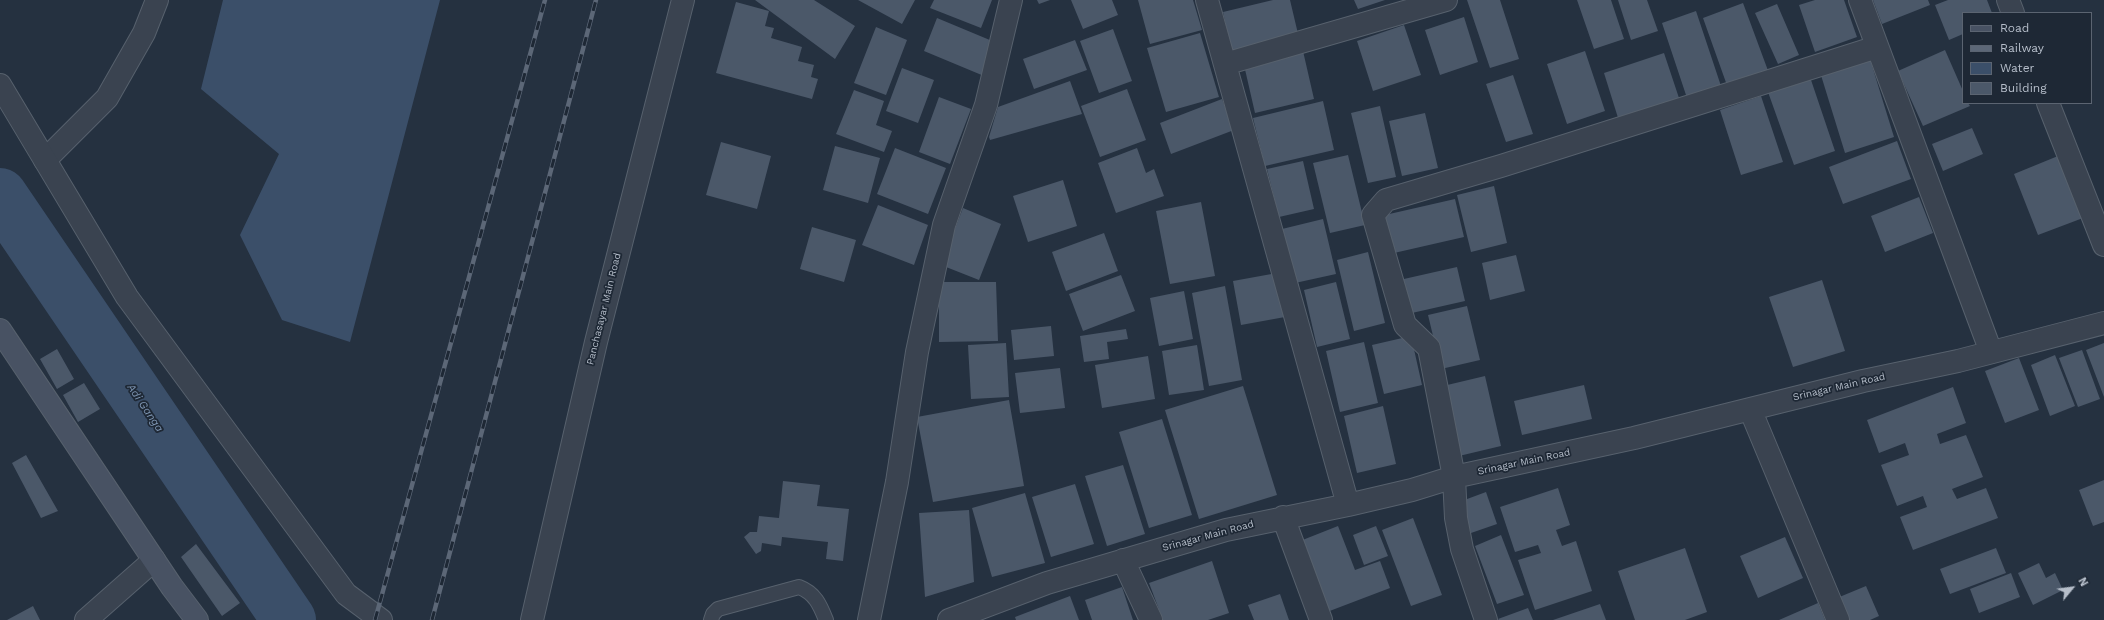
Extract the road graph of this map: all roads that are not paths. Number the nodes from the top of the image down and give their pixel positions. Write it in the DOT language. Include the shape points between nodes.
graph roads {
  1 [pos="157,0"];
  2 [pos="684,0"];
  3 [pos="1012,0"];
  4 [pos="1207,0"];
  5 [pos="1446,0"];
  6 [pos="1860,0"];
  7 [pos="2008,0"];
  8 [pos="2013,12"];
  9 [pos="1877,47"];
  10 [pos="1225,64"];
  11 [pos="0,85"];
  12 [pos="2048,104"];
  13 [pos="45,160"];
  14 [pos="2104,245"];
  15 [pos="2104,323"];
  16 [pos="0,330"];
  17 [pos="1991,352"];
  18 [pos="1750,409"];
  19 [pos="1454,477"];
  20 [pos="1348,505"];
  21 [pos="1283,517"];
  22 [pos="154,560"];
  23 [pos="1123,560"];
  24 [pos="86,620"];
  25 [pos="197,620"];
  26 [pos="381,620"];
  27 [pos="532,620"];
  28 [pos="711,620"];
  29 [pos="826,620"];
  30 [pos="869,620"];
  31 [pos="949,620"];
  32 [pos="1150,620"];
  33 [pos="1321,620"];
  34 [pos="1486,620"];
  35 [pos="1838,620"];
  1 -- 13 [label="street" via="144,33 107,98"];
  2 -- 27 [label="street, Panchasayar Main Road" via="596,342"];
  3 -- 30 [label="street" via="986,105 944,225 917,352 897,482"];
  4 -- 10 [label="street"];
  5 -- 10 [label="street"];
  6 -- 9 [label="street"];
  7 -- 8 [label="street"];
  9 -- 17 [label="street"];
  9 -- 19 [label="street" via="1509,164 1386,200 1373,215 1405,325 1429,348"];
  10 -- 20 [label="street"];
  11 -- 13 [label="street"];
  12 -- 14 [label="street"];
  13 -- 26 [label="street" via="127,297 236,448 346,594"];
  15 -- 17 [label="street, Srinagar Main Road"];
  16 -- 22 [label="main road"];
  17 -- 18 [label="street, Srinagar Main Road"];
  18 -- 19 [label="street, Srinagar Main Road" via="1634,438"];
  18 -- 35 [label="street"];
  19 -- 20 [label="street, Srinagar Main Road"];
  19 -- 34 [label="street" via="1456,518 1462,549"];
  20 -- 21 [label="street, Srinagar Main Road"];
  21 -- 23 [label="street, Srinagar Main Road" via="1226,530"];
  21 -- 33 [label="street"];
  22 -- 24 [label="street"];
  22 -- 25 [label="main road"];
  23 -- 31 [label="street, Srinagar Main Road" via="1047,583"];
  23 -- 32 [label="street"];
  28 -- 29 [label="lane" via="718,609 799,587 815,597"];
}
